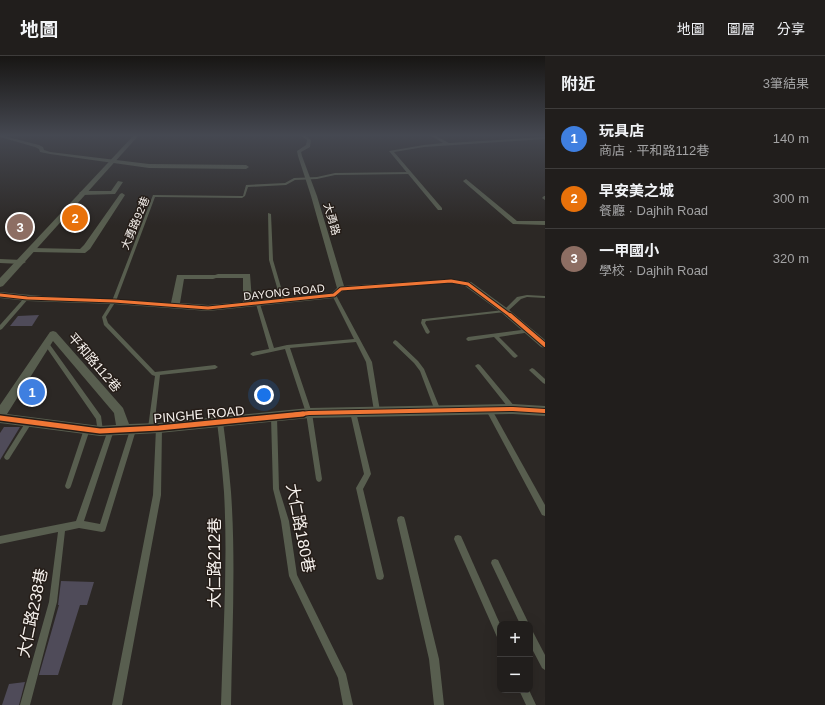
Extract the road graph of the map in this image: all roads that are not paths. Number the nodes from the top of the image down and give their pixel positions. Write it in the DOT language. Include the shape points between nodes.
graph roads {
  1 [pos="106,165"];
  2 [pos="143,165"];
  3 [pos="303,165"];
  4 [pos="403,165"];
  5 [pos="246,167"];
  6 [pos="410,173"];
  7 [pos="308,178"];
  8 [pos="466,181"];
  9 [pos="120,182"];
  10 [pos="82,193"];
  11 [pos="122,195"];
  12 [pos="440,209"];
  13 [pos="269,214"];
  14 [pos="545,223"];
  15 [pos="32,250"];
  16 [pos="0,261"];
  17 [pos="22,262"];
  18 [pos="0,284"];
  19 [pos="341,289"];
  20 [pos="0,295"];
  21 [pos="334,295"];
  22 [pos="545,297"];
  23 [pos="27,298"];
  24 [pos="114,300"];
  25 [pos="283,301"];
  26 [pos="258,304"];
  27 [pos="175,305"];
  28 [pos="248,305"];
  29 [pos="505,311"];
  30 [pos="0,328"];
  31 [pos="529,331"];
  32 [pos="428,332"];
  33 [pos="495,335"];
  34 [pos="468,339"];
  35 [pos="356,340"];
  36 [pos="395,342"];
  37 [pos="46,343"];
  38 [pos="545,345"];
  39 [pos="287,347"];
  40 [pos="272,350"];
  41 [pos="253,354"];
  42 [pos="515,356"];
  43 [pos="478,366"];
  44 [pos="215,367"];
  45 [pos="532,370"];
  46 [pos="158,374"];
  47 [pos="545,382"];
  48 [pos="513,409"];
  49 [pos="438,410"];
  50 [pos="489,410"];
  51 [pos="377,411"];
  52 [pos="545,411"];
  53 [pos="353,412"];
  54 [pos="309,413"];
  55 [pos="0,415"];
  56 [pos="274,417"];
  57 [pos="0,418"];
  58 [pos="29,422"];
  59 [pos="220,422"];
  60 [pos="155,428"];
  61 [pos="87,429"];
  62 [pos="106,430"];
  63 [pos="128,430"];
  64 [pos="7,458"];
  65 [pos="319,479"];
  66 [pos="68,486"];
  67 [pos="545,512"];
  68 [pos="400,520"];
  69 [pos="79,524"];
  70 [pos="62,527"];
  71 [pos="458,539"];
  72 [pos="0,540"];
  73 [pos="495,564"];
  74 [pos="380,576"];
  75 [pos="524,621"];
  76 [pos="497,627"];
  77 [pos="533,641"];
  78 [pos="545,666"];
  79 [pos="525,693"];
  80 [pos="26,705"];
  81 [pos="116,705"];
  82 [pos="226,705"];
  83 [pos="348,705"];
  84 [pos="439,705"];
  85 [pos="531,705"];
  1 -- 10 [label="street"];
  2 -- 5 [label="street"];
  3 -- 7 [label="street, 大勇路"];
  4 -- 6 [label="street"];
  6 -- 7 [label="lane, 大勇路92巷" via="335,174"];
  6 -- 12 [label="street"];
  7 -- 19 [label="street, 大勇路"];
  7 -- 24 [label="lane, 大勇路92巷" via="294,179 286,184 250,185 247,186 244,196 154,196"];
  8 -- 14 [label="street" via="515,223"];
  9 -- 10 [label="street" via="113,194"];
  10 -- 15 [label="street"];
  11 -- 15 [label="street" via="82,251"];
  13 -- 25 [label="lane" via="271,260"];
  15 -- 17 [label="street"];
  16 -- 17 [label="street"];
  17 -- 18 [label="street"];
  19 -- 21 [label="street, DAYONG ROAD"];
  19 -- 29 [label="street, DAYONG ROAD" via="451,281 468,284"];
  20 -- 23 [label="street, DAYONG ROAD"];
  21 -- 25 [label="street, DAYONG ROAD"];
  21 -- 35 [label="lane"];
  22 -- 29 [label="lane" via="518,298"];
  23 -- 24 [label="street, DAYONG ROAD"];
  23 -- 30 [label="lane"];
  24 -- 27 [label="street, DAYONG ROAD"];
  24 -- 46 [label="lane" via="104,317 106,324 154,374"];
  25 -- 26 [label="street, DAYONG ROAD"];
  26 -- 28 [label="street, DAYONG ROAD"];
  26 -- 40 [label="lane"];
  27 -- 28 [label="street, DAYONG ROAD" via="208,308"];
  27 -- 28 [label="street" via="180,277 247,276"];
  29 -- 31 [label="street, DAYONG ROAD"];
  29 -- 32 [label="lane" via="424,320"];
  31 -- 33 [label="lane"];
  31 -- 38 [label="street, DAYONG ROAD"];
  33 -- 34 [label="lane"];
  33 -- 42 [label="lane"];
  35 -- 39 [label="lane"];
  35 -- 51 [label="lane" via="369,362"];
  36 -- 49 [label="lane" via="422,370"];
  37 -- 55 [label="street, 平和路112巷"];
  37 -- 62 [label="lane"];
  37 -- 63 [label="street, 平和路112巷" via="53,334 119,410"];
  39 -- 40 [label="lane"];
  39 -- 54 [label="lane"];
  40 -- 41 [label="lane"];
  43 -- 48 [label="lane"];
  44 -- 46 [label="lane"];
  45 -- 47 [label="lane"];
  46 -- 60 [label="lane"];
  48 -- 50 [label="street, PINGHE ROAD"];
  48 -- 52 [label="street, PINGHE ROAD"];
  49 -- 50 [label="street, PINGHE ROAD"];
  49 -- 51 [label="street, PINGHE ROAD"];
  50 -- 67 [label="lane"];
  51 -- 53 [label="street, PINGHE ROAD"];
  53 -- 54 [label="street, PINGHE ROAD"];
  53 -- 74 [label="lane" via="368,474 359,488"];
  54 -- 56 [label="street, PINGHE ROAD"];
  54 -- 65 [label="lane"];
  56 -- 59 [label="street, PINGHE ROAD"];
  56 -- 83 [label="lane, 大仁路180巷" via="276,489 285,521 293,576 343,677"];
  57 -- 58 [label="street, PINGHE ROAD"];
  58 -- 61 [label="street, PINGHE ROAD"];
  58 -- 64 [label="lane"];
  59 -- 60 [label="street, PINGHE ROAD"];
  59 -- 82 [label="lane, 大仁路212巷" via="225,453 230,542"];
  60 -- 63 [label="street, PINGHE ROAD"];
  60 -- 81 [label="lane" via="157,494"];
  61 -- 62 [label="street, PINGHE ROAD"];
  61 -- 66 [label="lane"];
  62 -- 63 [label="street, PINGHE ROAD"];
  62 -- 69 [label="lane"];
  63 -- 69 [label="lane" via="102,528"];
  68 -- 84 [label="lane" via="434,659"];
  69 -- 70 [label="lane"];
  70 -- 72 [label="lane"];
  70 -- 80 [label="lane, 大仁路238巷" via="53,602"];
  71 -- 76 [label="lane"];
  73 -- 75 [label="lane"];
  77 -- 78 [label="lane"];
  79 -- 85 [label="lane"];
}
